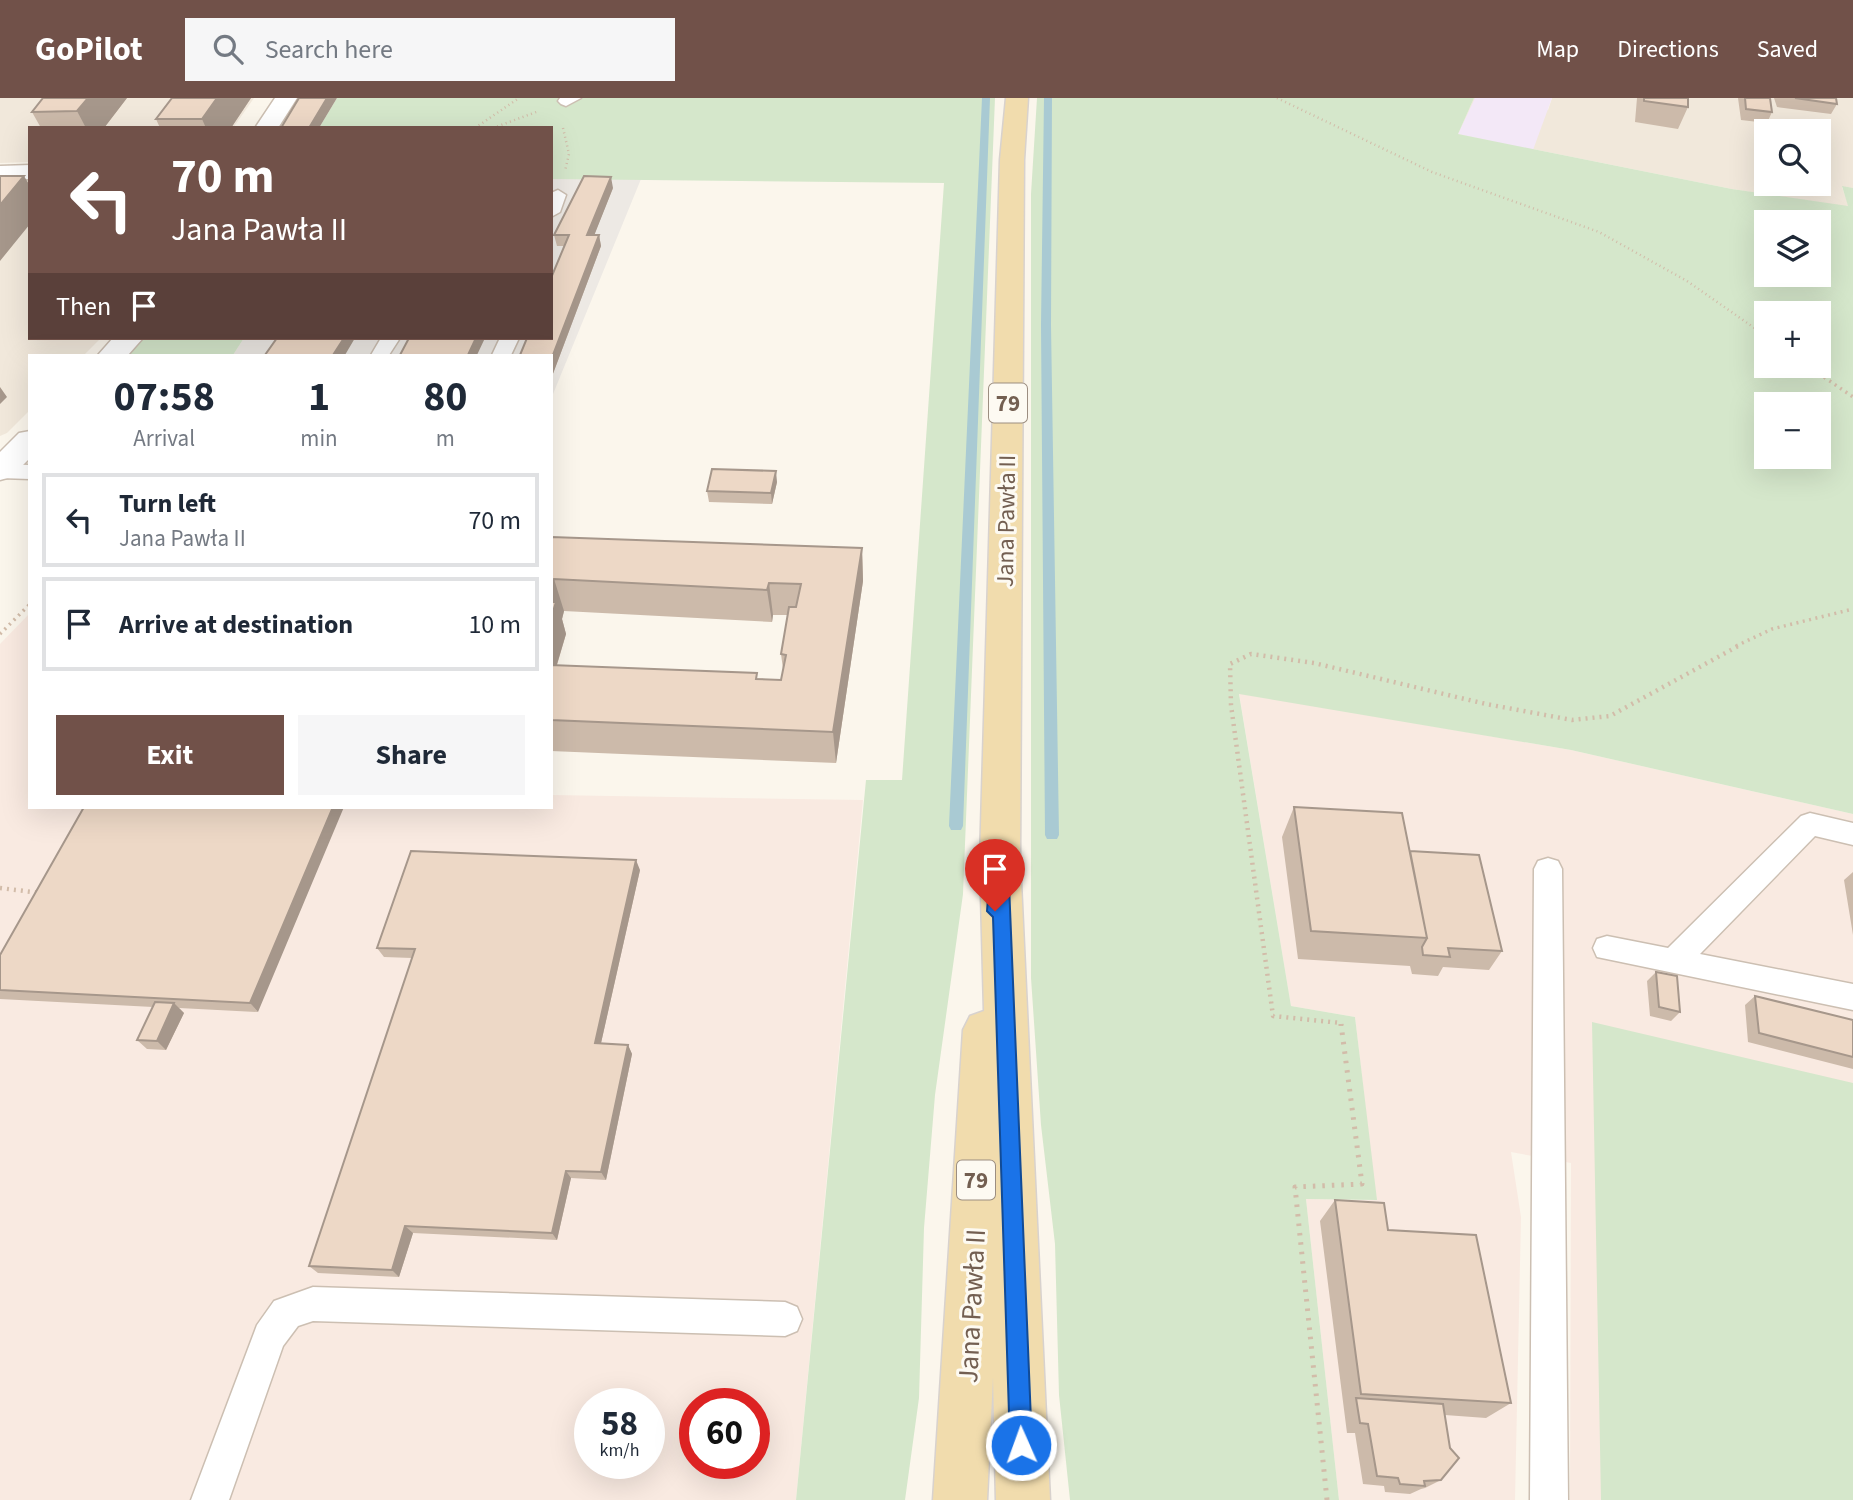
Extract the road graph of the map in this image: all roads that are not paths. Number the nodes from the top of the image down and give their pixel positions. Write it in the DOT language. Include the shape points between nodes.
graph roads {
  1 [pos="286,98"];
  2 [pos="1017,98"];
  3 [pos="267,126"];
  4 [pos="28,172"];
  5 [pos="0,173"];
  6 [pos="558,195"];
  7 [pos="553,207"];
  8 [pos="127,340"];
  9 [pos="113,354"];
  10 [pos="28,442"];
  11 [pos="0,470"];
  12 [pos="28,472"];
  13 [pos="1853,834"];
  14 [pos="1000,860"];
  15 [pos="1548,869"];
  16 [pos="1607,947"];
  17 [pos="1674,961"];
  18 [pos="1853,997"];
  19 [pos="785,1319"];
  20 [pos="1022,1482"];
  21 [pos="210,1500"];
  22 [pos="960,1500"];
  23 [pos="1549,1500"];
  1 -- 3 [label="street"];
  2 -- 14 [label="main road, Jana Pawła II / 79" via="1012,160"];
  4 -- 5 [label="street"];
  6 -- 7 [label="lane"];
  8 -- 9 [label="street"];
  10 -- 11 [label="street"];
  11 -- 12 [label="lane"];
  13 -- 17 [label="lane" via="1811,824"];
  14 -- 20 [label="main road, Jana Pawła II / 79"];
  14 -- 22 [label="main road, Jana Pawła II / 79" via="978,1113"];
  15 -- 23 [label="lane"];
  16 -- 17 [label="lane"];
  17 -- 18 [label="lane"];
  19 -- 21 [label="lane" via="313,1304 290,1309 269,1337"];
}
